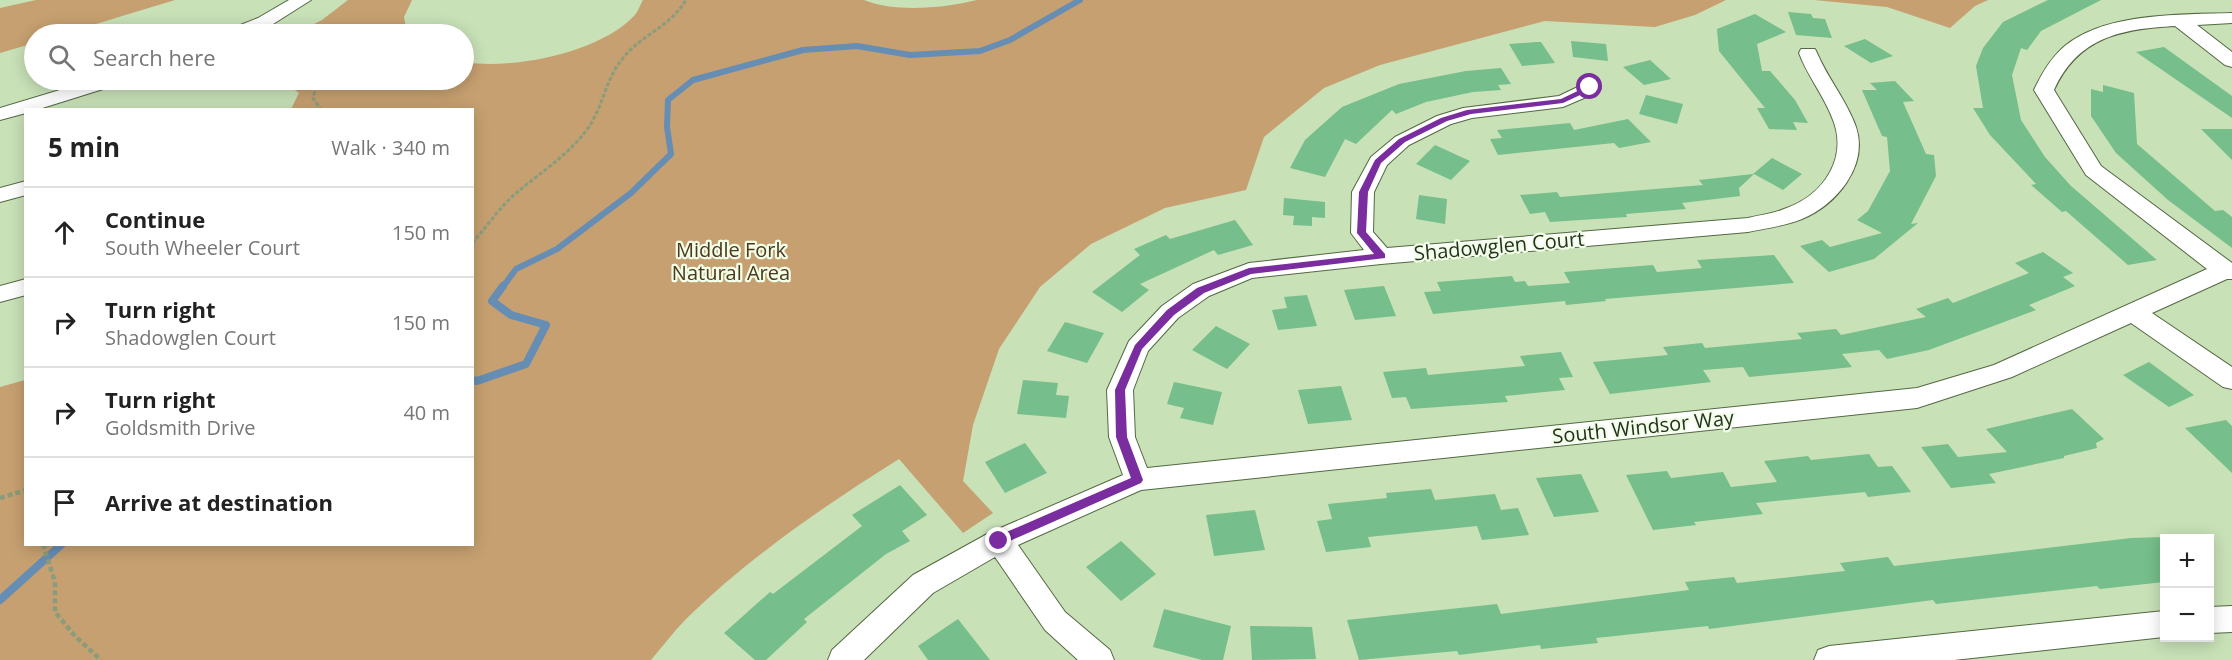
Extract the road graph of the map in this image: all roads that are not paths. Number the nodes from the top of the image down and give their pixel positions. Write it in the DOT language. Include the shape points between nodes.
graph roads {
  1 [pos="302,0"];
  2 [pos="2232,18"];
  3 [pos="2180,21"];
  4 [pos="259,24"];
  5 [pos="1808,53"];
  6 [pos="2232,61"];
  7 [pos="1590,87"];
  8 [pos="79,90"];
  9 [pos="0,114"];
  10 [pos="24,189"];
  11 [pos="0,195"];
  12 [pos="1381,256"];
  13 [pos="2228,271"];
  14 [pos="24,288"];
  15 [pos="0,294"];
  16 [pos="2133,312"];
  17 [pos="2232,380"];
  18 [pos="1138,480"];
  19 [pos="999,541"];
  20 [pos="2232,619"];
  21 [pos="2214,620"];
  22 [pos="2160,624"];
  23 [pos="843,660"];
  24 [pos="1099,660"];
  25 [pos="1829,660"];
  1 -- 4 [label="street"];
  2 -- 3 [label="street"];
  3 -- 6 [label="street"];
  3 -- 13 [label="street" via="2121,26 2080,43 2057,64 2043,90 2093,170"];
  5 -- 12 [label="street, Shadowglen Court" via="1842,116 1850,144 1843,173 1824,194 1797,212 1748,225"];
  7 -- 12 [label="street" via="1563,101 1470,112 1402,141 1378,162 1364,192 1362,233"];
  8 -- 9 [label="street"];
  10 -- 11 [label="street"];
  12 -- 18 [label="street, Shadowglen Court" via="1249,271 1201,290 1170,312 1138,347 1120,390 1122,437"];
  13 -- 16 [label="street, South Windsor Way"];
  14 -- 15 [label="street"];
  16 -- 17 [label="street"];
  16 -- 18 [label="street, South Windsor Way" via="2003,371 1917,398"];
  18 -- 19 [label="street, South Windsor Way"];
  19 -- 23 [label="street, South Windsor Way" via="923,584"];
  19 -- 24 [label="street" via="1055,621"];
  20 -- 21 [label="street"];
  22 -- 25 [label="street"];
}
